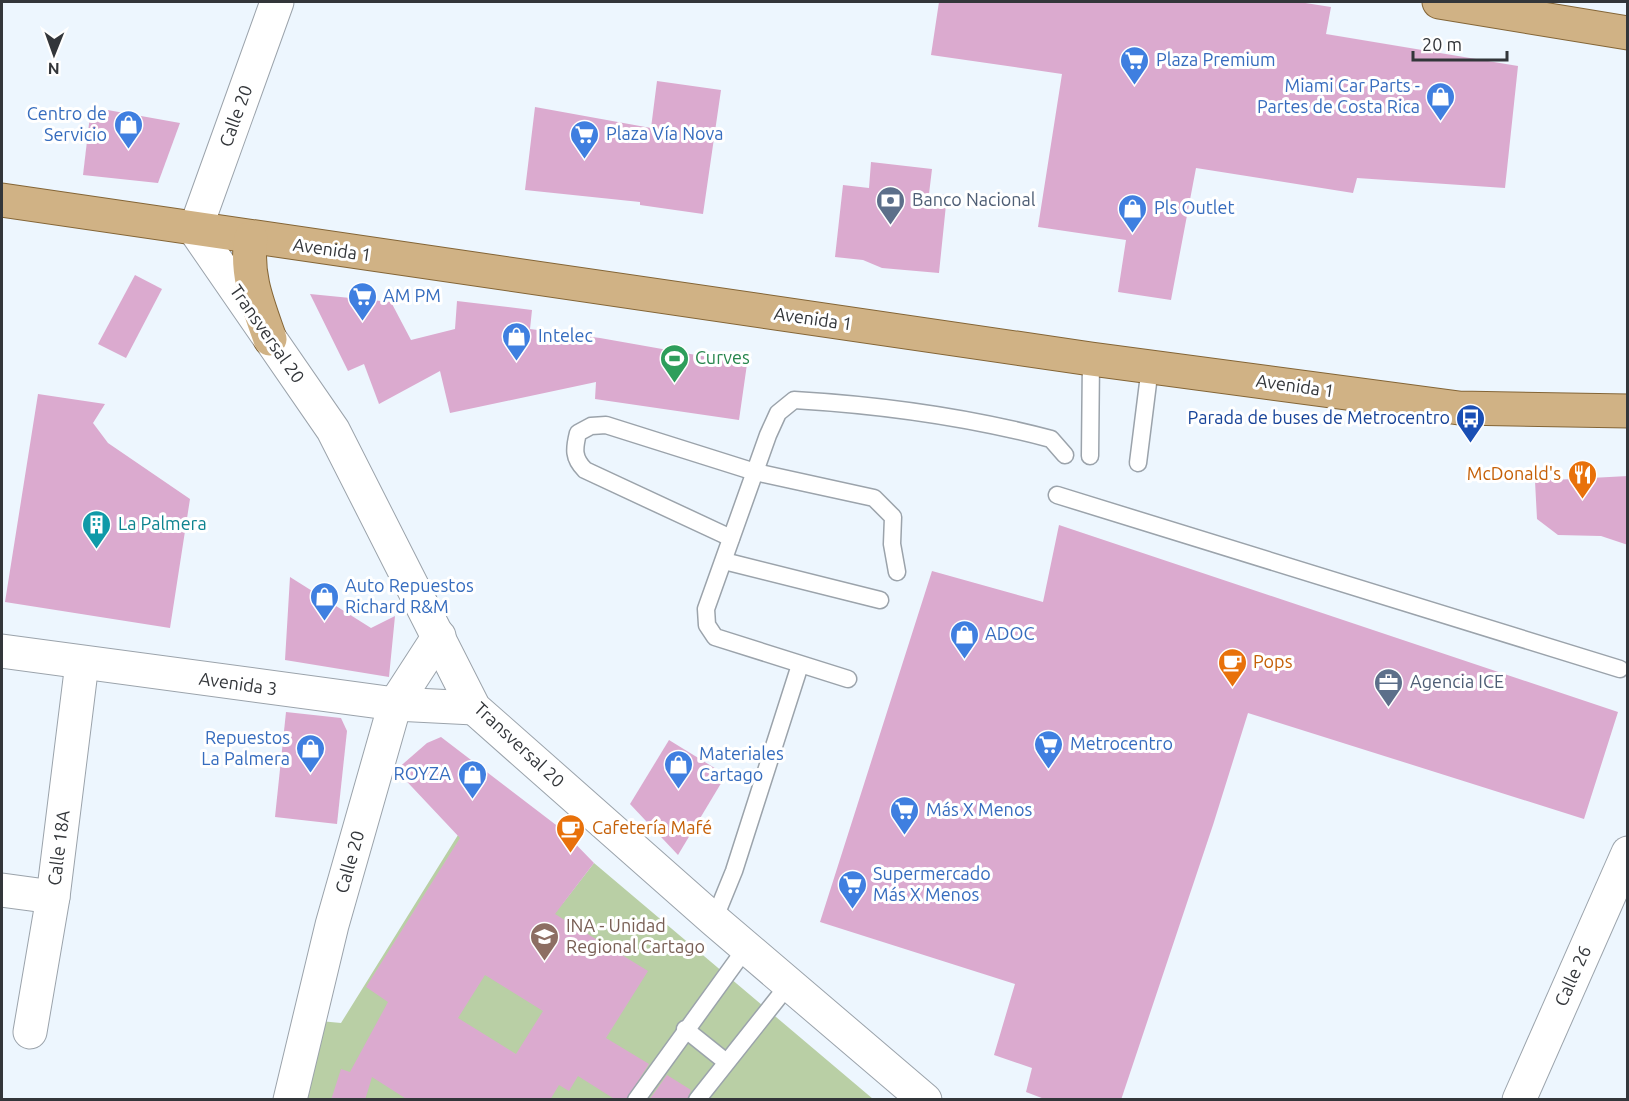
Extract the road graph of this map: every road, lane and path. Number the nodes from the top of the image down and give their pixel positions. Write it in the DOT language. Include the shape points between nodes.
graph roads {
  1 [pos="277,2"];
  2 [pos="1439,2"];
  3 [pos="1628,33"];
  4 [pos="2,200"];
  5 [pos="195,230"];
  6 [pos="251,238"];
  7 [pos="270,339"];
  8 [pos="1091,359"];
  9 [pos="1150,367"];
  10 [pos="1628,411"];
  11 [pos="1065,455"];
  12 [pos="1090,456"];
  13 [pos="1138,463"];
  14 [pos="755,472"];
  15 [pos="1057,495"];
  16 [pos="731,538"];
  17 [pos="724,561"];
  18 [pos="897,572"];
  19 [pos="880,600"];
  20 [pos="439,636"];
  21 [pos="2,651"];
  22 [pos="82,663"];
  23 [pos="800,665"];
  24 [pos="1620,669"];
  25 [pos="848,679"];
  26 [pos="395,704"];
  27 [pos="474,708"];
  28 [pos="1628,853"];
  29 [pos="2,890"];
  30 [pos="53,897"];
  31 [pos="714,920"];
  32 [pos="746,948"];
  33 [pos="789,984"];
  34 [pos="685,1029"];
  35 [pos="30,1032"];
  36 [pos="725,1061"];
  37 [pos="290,1100"];
  38 [pos="636,1100"];
  39 [pos="697,1100"];
  40 [pos="926,1100"];
  41 [pos="1519,1100"];
  1 -- 5 [label="street, Calle 20"];
  2 -- 3 [label="main road"];
  4 -- 5 [label="main road, Avenida 1"];
  5 -- 6 [label="main road, Avenida 1"];
  5 -- 7 [label="street, Transversal 20"];
  6 -- 7 [label="main road" via="251,284"];
  6 -- 8 [label="main road, Avenida 1"];
  7 -- 20 [label="street, Transversal 20" via="333,429"];
  8 -- 9 [label="main road, Avenida 1"];
  8 -- 12 [label="lane"];
  9 -- 10 [label="main road, Avenida 1" via="1459,408"];
  9 -- 13 [label="lane"];
  11 -- 14 [label="lane" via="1051,439 1028,433 863,406 794,400 778,413"];
  14 -- 16 [label="lane"];
  14 -- 16 [label="lane" via="606,425 591,426 578,433 574,448 577,462 585,470"];
  14 -- 18 [label="lane" via="874,498 892,517"];
  15 -- 24 [label="lane"];
  16 -- 17 [label="lane"];
  17 -- 19 [label="lane"];
  17 -- 23 [label="lane" via="706,609 707,625 715,637"];
  20 -- 26 [label="street, Calle 20"];
  20 -- 27 [label="street, Transversal 20"];
  21 -- 22 [label="street, Avenida 3"];
  22 -- 26 [label="street, Avenida 3"];
  22 -- 30 [label="street, Calle 18A"];
  23 -- 25 [label="lane"];
  23 -- 31 [label="lane" via="734,871"];
  26 -- 27 [label="street, Avenida 3"];
  26 -- 37 [label="street, Calle 20" via="332,925"];
  27 -- 31 [label="street, Transversal 20"];
  28 -- 41 [label="street, Calle 26"];
  29 -- 30 [label="street"];
  30 -- 35 [label="street, Calle 18A"];
  31 -- 32 [label="street, Transversal 20"];
  32 -- 33 [label="street, Transversal 20"];
  32 -- 34 [label="lane"];
  33 -- 36 [label="lane"];
  33 -- 40 [label="street, Transversal 20"];
  34 -- 36 [label="lane"];
  34 -- 38 [label="lane"];
  36 -- 39 [label="lane"];
}
